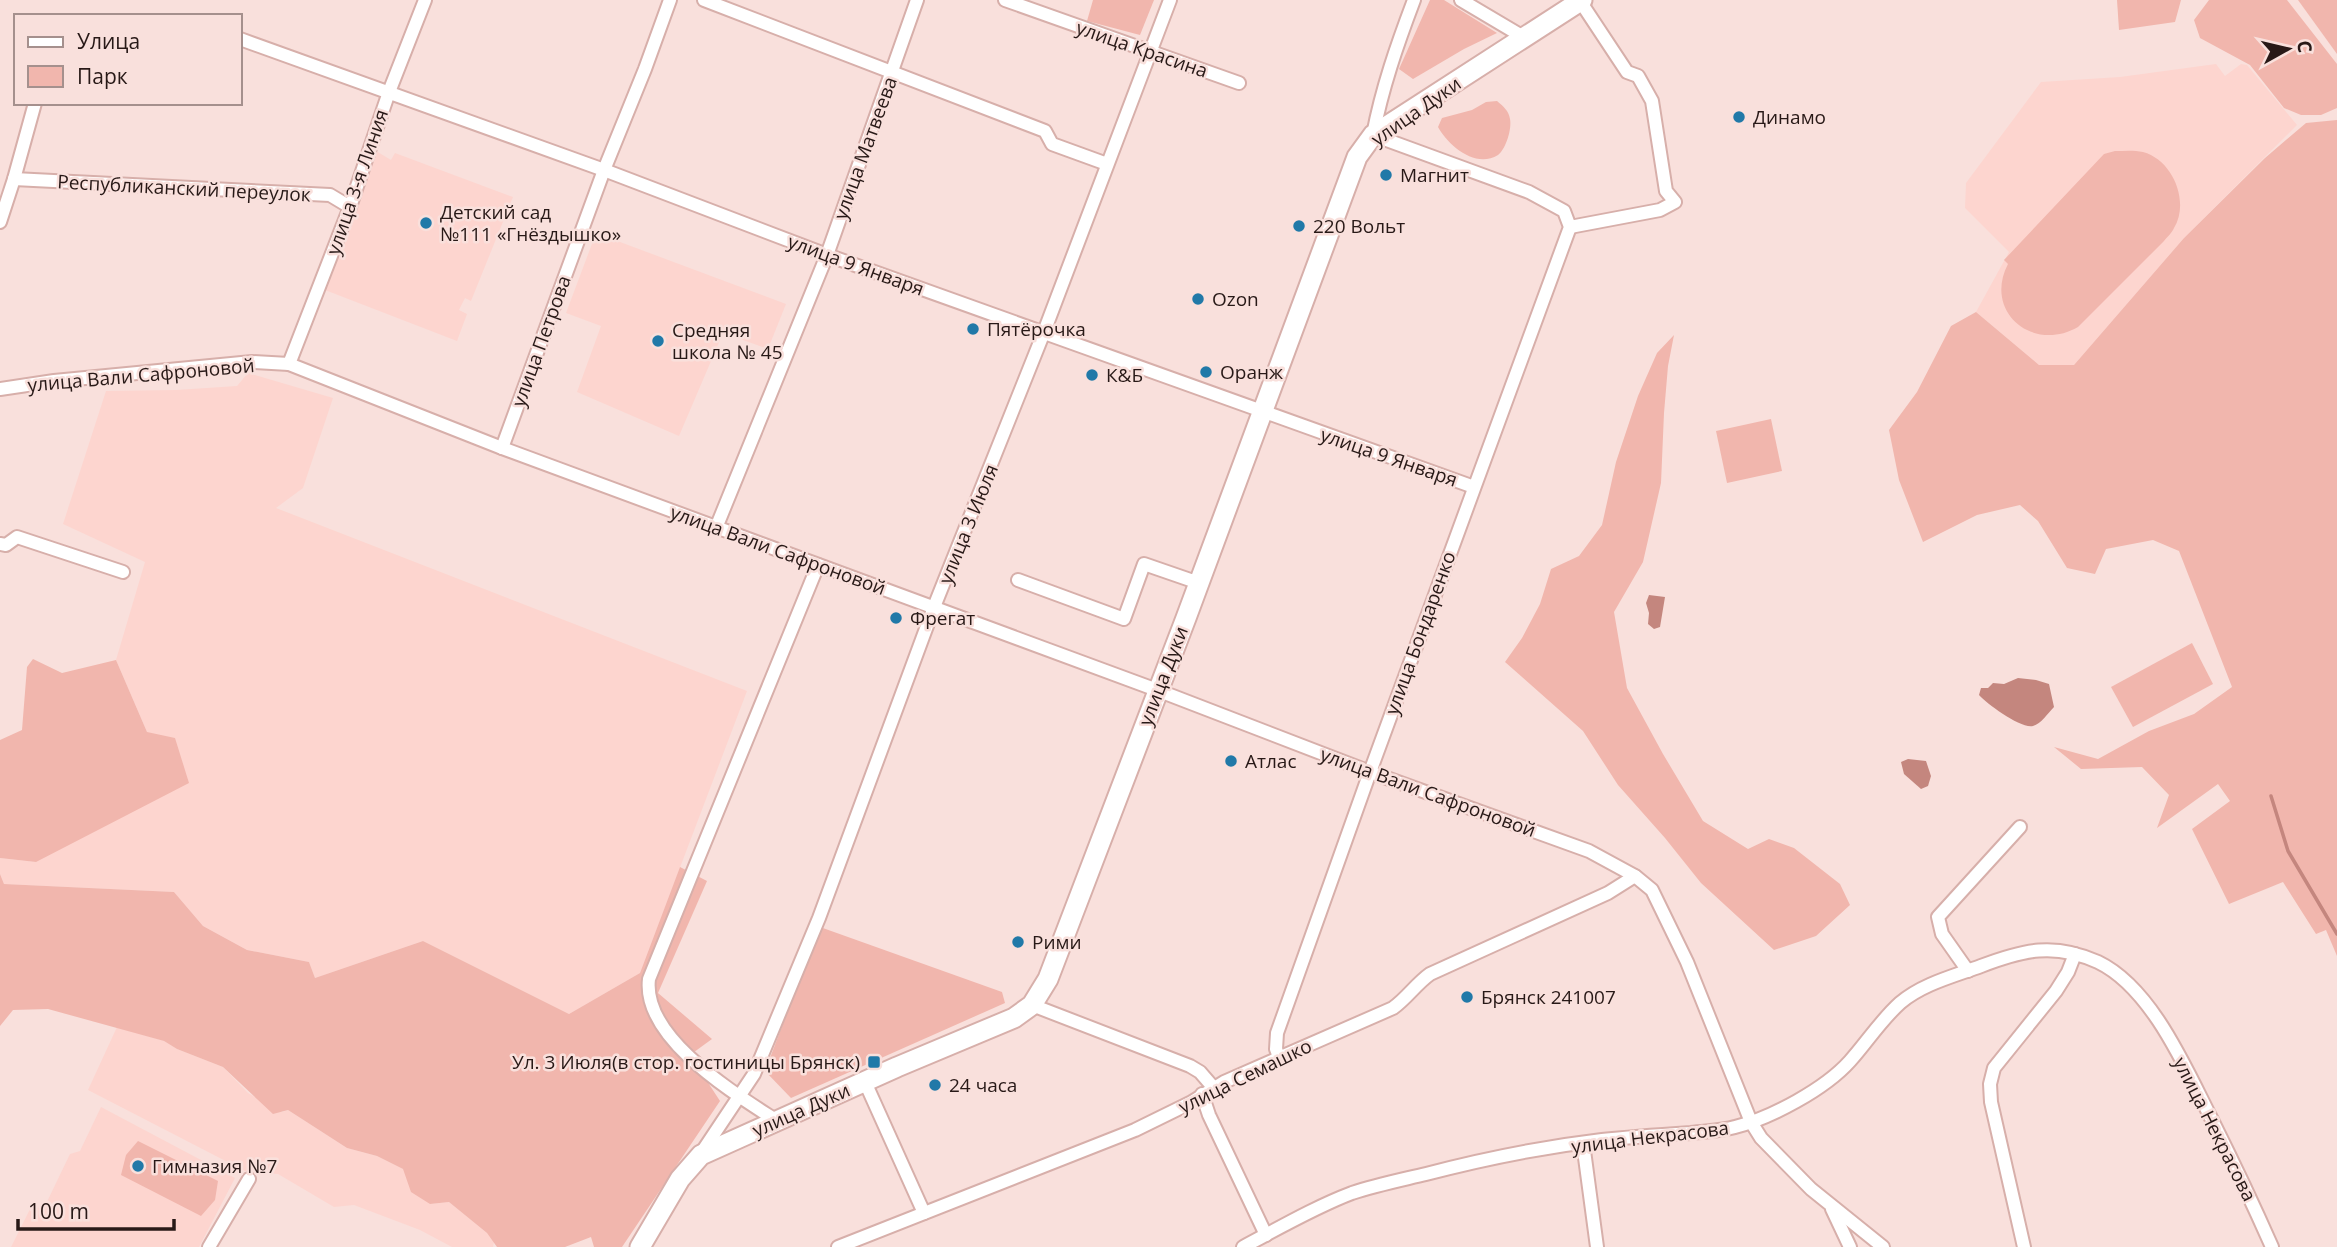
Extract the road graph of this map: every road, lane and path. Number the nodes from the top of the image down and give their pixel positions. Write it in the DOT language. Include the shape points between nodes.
graph roads {
  1 [pos="425,0"];
  2 [pos="670,0"];
  3 [pos="704,0"];
  4 [pos="917,0"];
  5 [pos="1004,0"];
  6 [pos="1170,0"];
  7 [pos="1414,0"];
  8 [pos="1461,0"];
  9 [pos="1581,1"];
  10 [pos="1525,38"];
  11 [pos="242,40"];
  12 [pos="1150,52"];
  13 [pos="892,73"];
  14 [pos="1239,83"];
  15 [pos="389,92"];
  16 [pos="34,105"];
  17 [pos="1373,135"];
  18 [pos="1107,164"];
  19 [pos="604,170"];
  20 [pos="14,179"];
  21 [pos="350,207"];
  22 [pos="0,222"];
  23 [pos="1570,226"];
  24 [pos="827,255"];
  25 [pos="1044,332"];
  26 [pos="289,364"];
  27 [pos="0,389"];
  28 [pos="1262,412"];
  29 [pos="502,448"];
  30 [pos="1474,487"];
  31 [pos="716,528"];
  32 [pos="0,544"];
  33 [pos="818,565"];
  34 [pos="122,572"];
  35 [pos="1018,580"];
  36 [pos="1199,583"];
  37 [pos="934,607"];
  38 [pos="1157,690"];
  39 [pos="1370,772"];
  40 [pos="2020,827"];
  41 [pos="1635,876"];
  42 [pos="2075,954"];
  43 [pos="1968,971"];
  44 [pos="1032,1005"];
  45 [pos="1279,1057"];
  46 [pos="865,1082"];
  47 [pos="1208,1091"];
  48 [pos="740,1097"];
  49 [pos="777,1121"];
  50 [pos="1751,1122"];
  51 [pos="1583,1143"];
  52 [pos="701,1155"];
  53 [pos="248,1179"];
  54 [pos="1831,1206"];
  55 [pos="924,1213"];
  56 [pos="1266,1235"];
  57 [pos="2023,1246"];
  58 [pos="209,1247"];
  59 [pos="640,1247"];
  60 [pos="838,1247"];
  61 [pos="1243,1247"];
  62 [pos="1597,1247"];
  63 [pos="1850,1247"];
  64 [pos="1883,1247"];
  65 [pos="2272,1247"];
  1 -- 15 [label="street, улица 3-я Линия"];
  2 -- 19 [label="street, улица Петрова"];
  3 -- 13 [label="street"];
  4 -- 13 [label="street, улица Матвеева"];
  5 -- 12 [label="street, улица Красина"];
  6 -- 12 [label="street, улица 3 Июля"];
  7 -- 17 [label="street" via="1388,70"];
  8 -- 10 [label="street"];
  9 -- 10 [label="main road, улица Дуки"];
  9 -- 23 [label="street" via="1627,72 1638,76 1649,93 1666,191 1675,202 1660,211"];
  10 -- 17 [label="main road, улица Дуки"];
  11 -- 15 [label="street, улица 9 Января"];
  12 -- 14 [label="street, улица Красина"];
  12 -- 18 [label="street, улица 3 Июля"];
  13 -- 18 [label="street" via="1045,131 1052,144"];
  13 -- 24 [label="street, улица Матвеева"];
  15 -- 19 [label="street, улица 9 Января"];
  15 -- 21 [label="street, улица 3-я Линия"];
  16 -- 20 [label="street"];
  17 -- 23 [label="street" via="1529,192 1564,211"];
  17 -- 28 [label="main road, улица Дуки" via="1357,157"];
  18 -- 25 [label="street, улица 3 Июля"];
  19 -- 24 [label="street, улица 9 Января"];
  19 -- 29 [label="street, улица Петрова"];
  20 -- 21 [label="street, Республиканский переулок" via="330,195"];
  20 -- 22 [label="street"];
  21 -- 26 [label="street, улица 3-я Линия"];
  23 -- 30 [label="street, улица Бондаренко"];
  24 -- 25 [label="street, улица 9 Января"];
  24 -- 31 [label="street, улица Матвеева"];
  25 -- 28 [label="street, улица 9 Января"];
  25 -- 37 [label="street, улица 3 Июля"];
  26 -- 27 [label="street, улица Вали Сафроновой" via="252,362"];
  26 -- 29 [label="street, улица Вали Сафроновой"];
  28 -- 30 [label="street, улица 9 Января"];
  28 -- 36 [label="main road, улица Дуки"];
  29 -- 31 [label="street, улица Вали Сафроновой"];
  30 -- 39 [label="street, улица Бондаренко"];
  31 -- 33 [label="street, улица Вали Сафроновой"];
  32 -- 34 [label="street" via="17,537"];
  33 -- 37 [label="street, улица Вали Сафроновой"];
  33 -- 48 [label="street" via="649,979 651,1002 665,1030"];
  35 -- 36 [label="street" via="1124,619 1144,564"];
  36 -- 38 [label="main road, улица Дуки"];
  37 -- 38 [label="street, улица Вали Сафроновой"];
  37 -- 48 [label="street, улица 3 Июля" via="819,918 754,1074"];
  38 -- 39 [label="street, улица Вали Сафроновой"];
  38 -- 44 [label="main road, улица Дуки" via="1048,979"];
  39 -- 41 [label="street, улица Вали Сафроновой" via="1579,846"];
  39 -- 45 [label="street, улица Бондаренко" via="1277,1033"];
  40 -- 43 [label="street" via="1937,917 1942,934"];
  41 -- 45 [label="street, улица Семашко" via="1430,974 1393,1008"];
  41 -- 50 [label="street, улица Вали Сафроновой" via="1652,890 1687,962"];
  42 -- 43 [label="street, улица Некрасова" via="2026,951"];
  42 -- 57 [label="street" via="2056,991 1994,1068 1990,1084"];
  42 -- 65 [label="street, улица Некрасова" via="2120,976 2152,1011 2200,1096"];
  43 -- 50 [label="street, улица Некрасова" via="1921,989 1901,1003 1849,1063 1825,1083"];
  44 -- 46 [label="main road, улица Дуки" via="1014,1018"];
  44 -- 47 [label="street" via="1190,1066 1200,1072"];
  45 -- 47 [label="street, улица Семашко"];
  46 -- 49 [label="main road, улица Дуки"];
  46 -- 55 [label="street"];
  47 -- 55 [label="street, улица Семашко" via="1135,1130"];
  47 -- 56 [label="street" via="1209,1115"];
  48 -- 49 [label="street"];
  48 -- 52 [label="street, улица 3 Июля"];
  49 -- 52 [label="main road, улица Дуки"];
  50 -- 51 [label="street, улица Некрасова" via="1724,1129"];
  50 -- 54 [label="street, улица Вали Сафроновой" via="1761,1138"];
  51 -- 56 [label="street, улица Некрасова" via="1464,1164 1373,1187"];
  51 -- 62 [label="street"];
  52 -- 59 [label="main road, улица Дуки" via="680,1179"];
  53 -- 58 [label="street"];
  54 -- 63 [label="street"];
  54 -- 64 [label="street, улица Вали Сафроновой"];
  55 -- 60 [label="street, улица Семашко"];
  56 -- 61 [label="street, улица Некрасова"];
}
